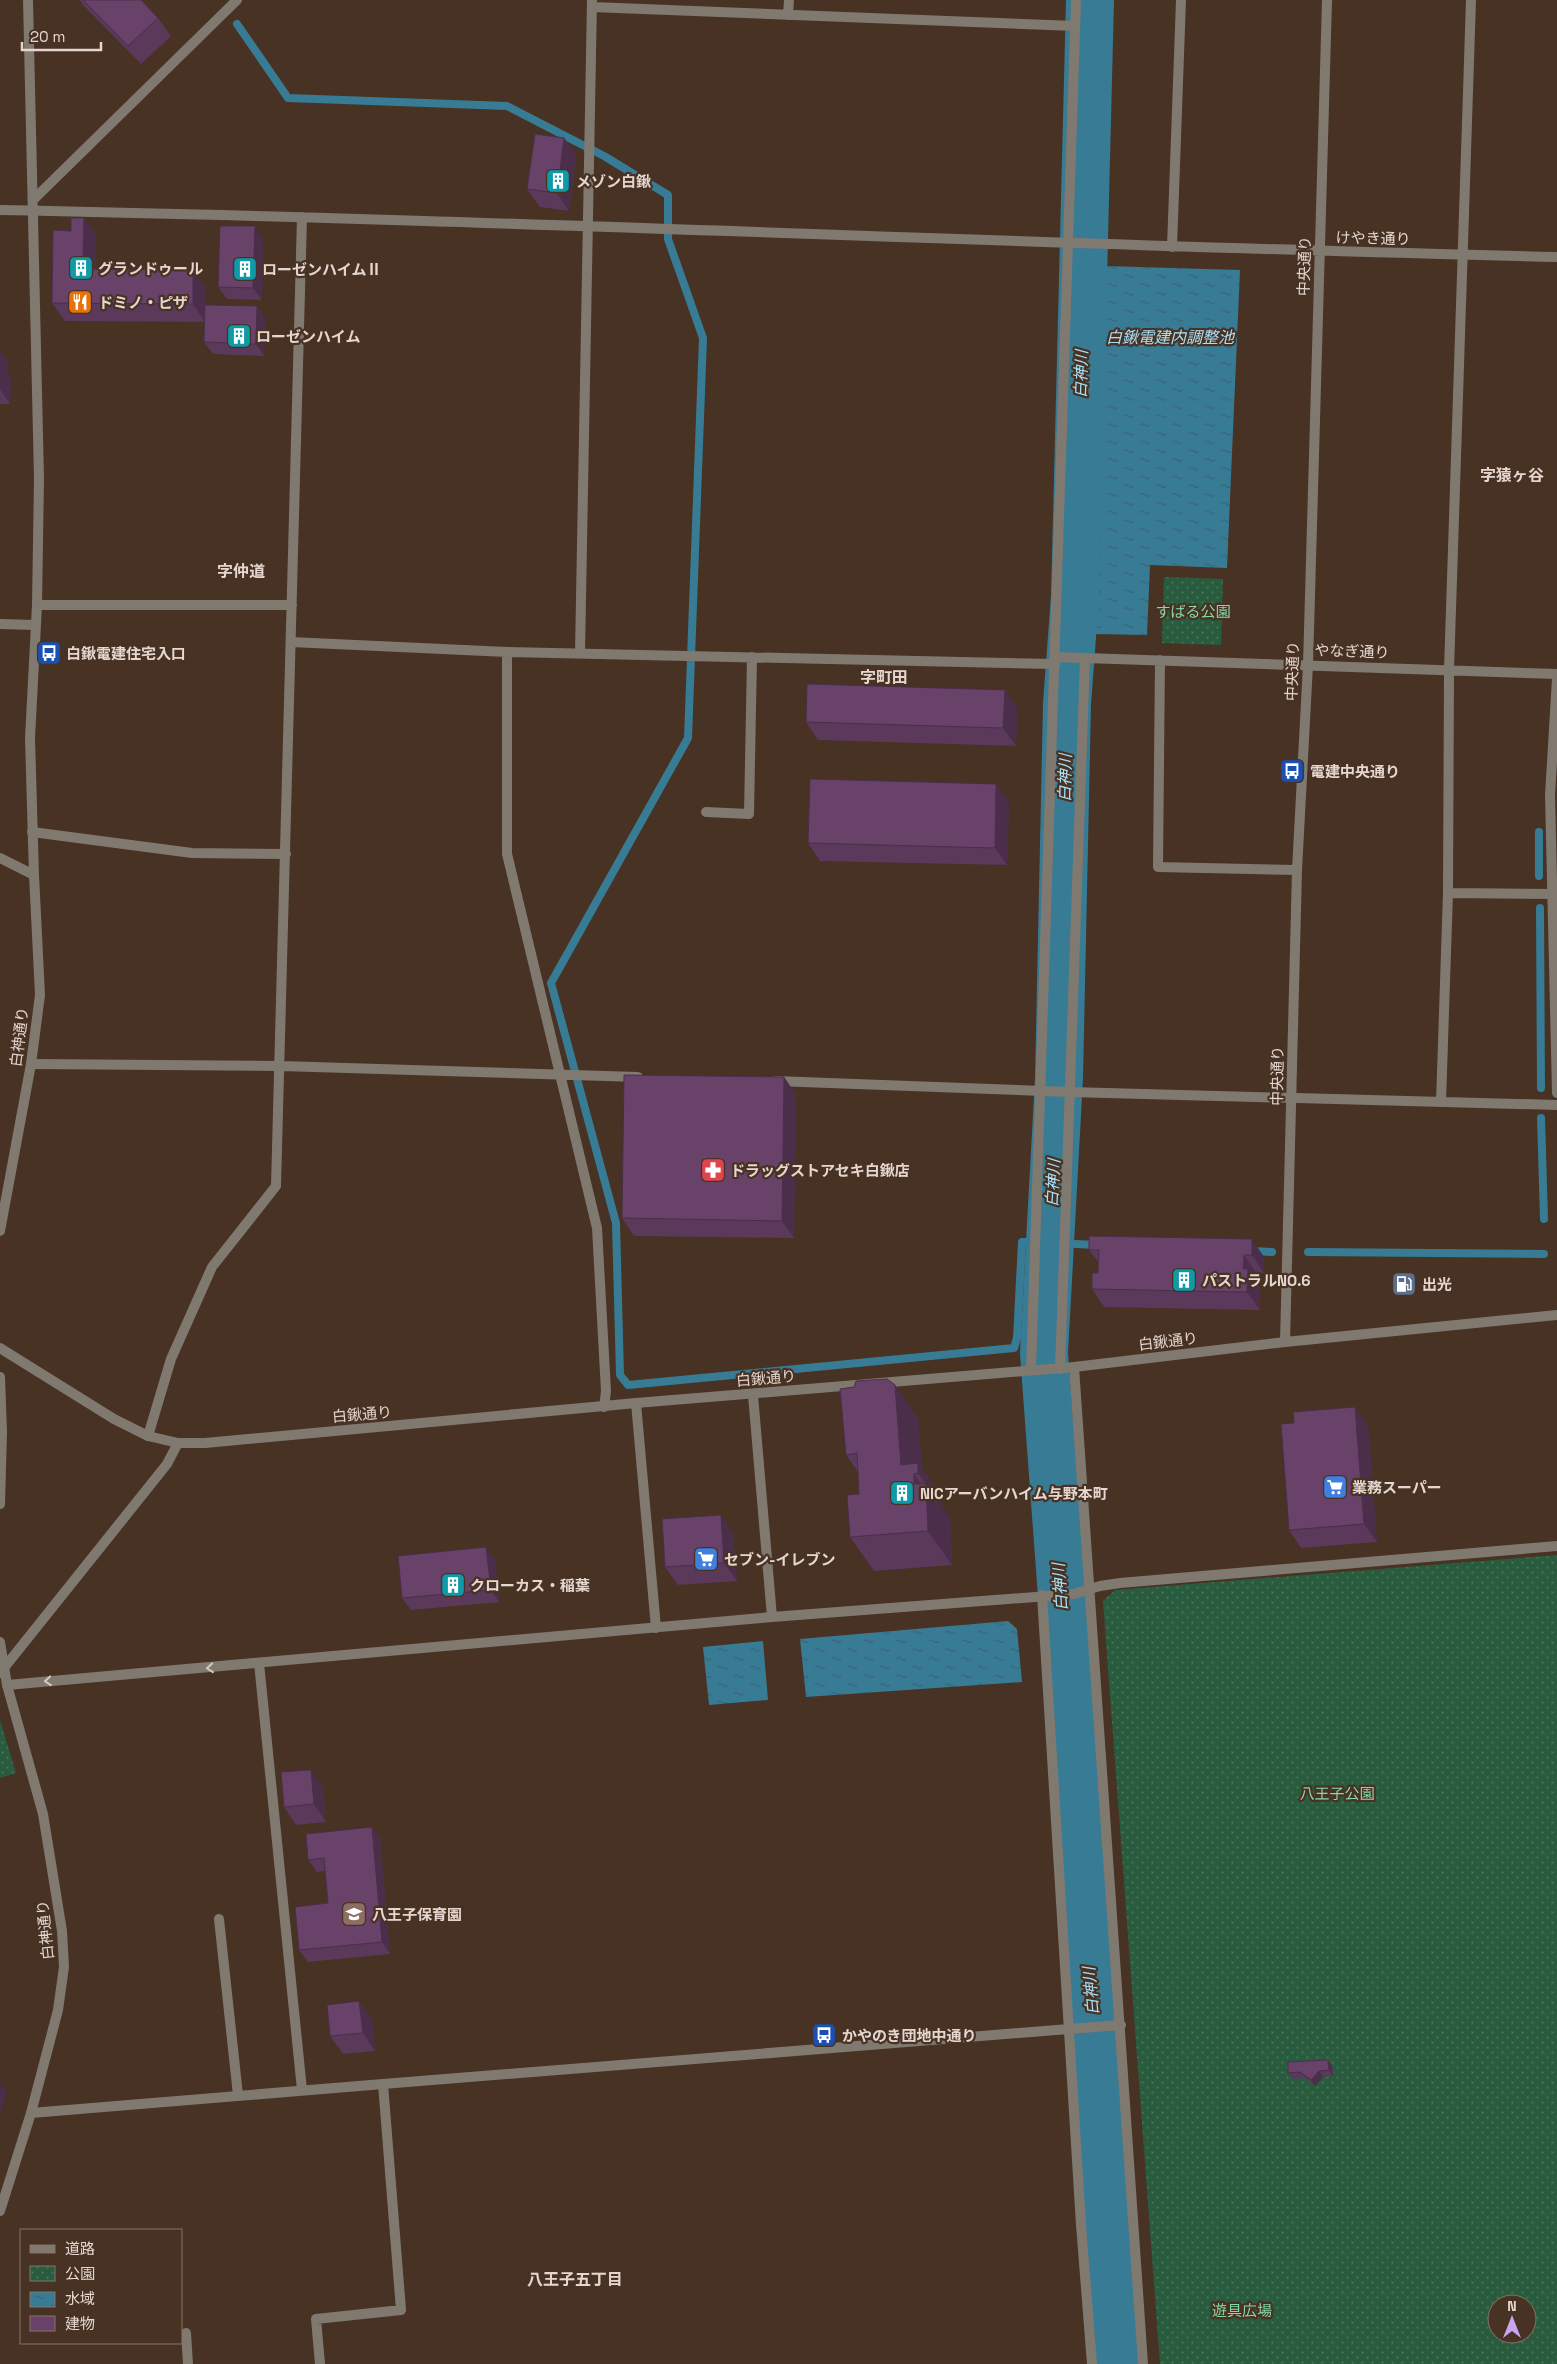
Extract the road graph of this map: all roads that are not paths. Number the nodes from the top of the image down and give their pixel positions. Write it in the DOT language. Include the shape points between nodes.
graph roads {
  1 [pos="28,0"];
  2 [pos="237,0"];
  3 [pos="789,0"];
  4 [pos="1076,0"];
  5 [pos="1181,0"];
  6 [pos="1326,0"];
  7 [pos="1471,0"];
  8 [pos="592,3"];
  9 [pos="788,15"];
  10 [pos="1075,26"];
  11 [pos="33,206"];
  12 [pos="0,210"];
  13 [pos="302,217"];
  14 [pos="589,225"];
  15 [pos="1070,244"];
  16 [pos="1172,247"];
  17 [pos="1320,252"];
  18 [pos="1463,255"];
  19 [pos="1557,257"];
  20 [pos="37,604"];
  21 [pos="292,605"];
  22 [pos="0,624"];
  23 [pos="35,625"];
  24 [pos="291,642"];
  25 [pos="507,652"];
  26 [pos="580,653"];
  27 [pos="752,657"];
  28 [pos="1084,658"];
  29 [pos="1056,659"];
  30 [pos="1160,660"];
  31 [pos="1308,665"];
  32 [pos="1449,670"];
  33 [pos="1557,674"];
  34 [pos="1557,679"];
  35 [pos="706,812"];
  36 [pos="32,832"];
  37 [pos="286,854"];
  38 [pos="0,858"];
  39 [pos="1297,870"];
  40 [pos="34,875"];
  41 [pos="1448,893"];
  42 [pos="1553,894"];
  43 [pos="31,1064"];
  44 [pos="281,1066"];
  45 [pos="562,1074"];
  46 [pos="651,1077"];
  47 [pos="761,1081"];
  48 [pos="1041,1090"];
  49 [pos="1069,1092"];
  50 [pos="1557,1093"];
  51 [pos="1291,1097"];
  52 [pos="1441,1102"];
  53 [pos="1557,1105"];
  54 [pos="0,1231"];
  55 [pos="1557,1315"];
  56 [pos="1285,1342"];
  57 [pos="0,1348"];
  58 [pos="1074,1367"];
  59 [pos="1057,1369"];
  60 [pos="1034,1370"];
  61 [pos="0,1377"];
  62 [pos="753,1395"];
  63 [pos="636,1403"];
  64 [pos="604,1407"];
  65 [pos="148,1436"];
  66 [pos="178,1443"];
  67 [pos="0,1504"];
  68 [pos="1557,1546"];
  69 [pos="1089,1589"];
  70 [pos="1046,1595"];
  71 [pos="772,1617"];
  72 [pos="656,1628"];
  73 [pos="0,1642"];
  74 [pos="259,1664"];
  75 [pos="2,1671"];
  76 [pos="7,1685"];
  77 [pos="219,1919"];
  78 [pos="1121,2025"];
  79 [pos="1069,2029"];
  80 [pos="383,2084"];
  81 [pos="302,2090"];
  82 [pos="238,2095"];
  83 [pos="31,2113"];
  84 [pos="0,2211"];
  85 [pos="186,2333"];
  86 [pos="188,2364"];
  87 [pos="320,2364"];
  88 [pos="1092,2364"];
  89 [pos="1143,2364"];
  1 -- 11 [label="street, 白神通り"];
  2 -- 11 [label="street"];
  3 -- 9 [label="street"];
  4 -- 10 [label="street"];
  5 -- 16 [label="street"];
  6 -- 17 [label="street, 中央通り"];
  7 -- 18 [label="street"];
  8 -- 9 [label="street"];
  8 -- 14 [label="street"];
  9 -- 10 [label="street"];
  10 -- 15 [label="street"];
  11 -- 12 [label="street, けやき通り"];
  11 -- 13 [label="street, けやき通り"];
  11 -- 20 [label="street, 白神通り" via="39,479"];
  13 -- 14 [label="street, けやき通り"];
  13 -- 21 [label="street"];
  14 -- 15 [label="street, けやき通り"];
  14 -- 26 [label="street"];
  15 -- 16 [label="street, けやき通り"];
  15 -- 29 [label="street"];
  16 -- 17 [label="street, けやき通り"];
  17 -- 18 [label="street, けやき通り"];
  17 -- 31 [label="street, 中央通り"];
  18 -- 19 [label="street, けやき通り"];
  18 -- 32 [label="street"];
  20 -- 21 [label="street"];
  20 -- 23 [label="street, 白神通り"];
  21 -- 24 [label="street"];
  22 -- 23 [label="street"];
  23 -- 36 [label="street, 白神通り" via="30,738"];
  24 -- 25 [label="street, やなぎ通り"];
  24 -- 37 [label="street"];
  25 -- 26 [label="street, やなぎ通り"];
  25 -- 45 [label="street" via="507,854"];
  26 -- 27 [label="street, やなぎ通り"];
  27 -- 29 [label="street, やなぎ通り"];
  27 -- 35 [label="street" via="749,814"];
  28 -- 29 [label="street, やなぎ通り"];
  28 -- 30 [label="street, やなぎ通り"];
  28 -- 49 [label="street"];
  29 -- 48 [label="street"];
  30 -- 31 [label="street, やなぎ通り"];
  30 -- 39 [label="street" via="1158,867"];
  31 -- 32 [label="street, やなぎ通り"];
  31 -- 39 [label="street, 中央通り"];
  32 -- 33 [label="street, やなぎ通り"];
  32 -- 41 [label="street"];
  34 -- 42 [label="street" via="1550,795"];
  36 -- 37 [label="street" via="192,853"];
  36 -- 40 [label="street, 白神通り"];
  37 -- 44 [label="street"];
  38 -- 40 [label="street"];
  39 -- 51 [label="street, 中央通り"];
  40 -- 43 [label="street, 白神通り" via="40,995"];
  41 -- 42 [label="street"];
  41 -- 52 [label="street"];
  42 -- 50 [label="street"];
  43 -- 44 [label="street"];
  43 -- 54 [label="street, 白神通り"];
  44 -- 45 [label="street"];
  44 -- 65 [label="street" via="276,1186 212,1267 171,1360"];
  45 -- 46 [label="street"];
  45 -- 64 [label="street" via="597,1228 606,1391"];
  47 -- 48 [label="street"];
  48 -- 49 [label="street"];
  48 -- 60 [label="street"];
  49 -- 51 [label="street"];
  49 -- 59 [label="street"];
  51 -- 52 [label="street"];
  51 -- 56 [label="street, 中央通り"];
  52 -- 53 [label="street"];
  55 -- 56 [label="street, 白鍬通り"];
  56 -- 58 [label="street, 白鍬通り"];
  57 -- 65 [label="street, 白鍬通り" via="114,1419"];
  58 -- 59 [label="street, 白鍬通り"];
  58 -- 69 [label="street"];
  59 -- 60 [label="street, 白鍬通り"];
  60 -- 62 [label="street, 白鍬通り"];
  61 -- 67 [label="street"];
  62 -- 63 [label="street, 白鍬通り"];
  62 -- 71 [label="street"];
  63 -- 64 [label="street, 白鍬通り"];
  63 -- 72 [label="street"];
  64 -- 66 [label="street, 白鍬通り" via="205,1444"];
  65 -- 66 [label="street, 白鍬通り"];
  66 -- 75 [label="street" via="167,1464"];
  68 -- 69 [label="street" via="1120,1583"];
  69 -- 70 [label="street" via="1074,1594"];
  69 -- 78 [label="street"];
  70 -- 71 [label="street"];
  70 -- 79 [label="street"];
  71 -- 72 [label="street"];
  72 -- 74 [label="street"];
  73 -- 75 [label="street, 白神通り"];
  74 -- 76 [label="street, one-way"];
  74 -- 81 [label="street"];
  75 -- 76 [label="street, 白神通り"];
  76 -- 83 [label="street, 白神通り" via="43,1814 62,1931 64,1967 58,2010"];
  77 -- 82 [label="street"];
  78 -- 79 [label="street"];
  78 -- 89 [label="street"];
  79 -- 80 [label="street"];
  79 -- 88 [label="street"];
  80 -- 81 [label="street"];
  80 -- 87 [label="street" via="401,2310 316,2319"];
  81 -- 82 [label="street"];
  82 -- 83 [label="street"];
  83 -- 84 [label="street, 白神通り"];
  85 -- 86 [label="street"];
}
